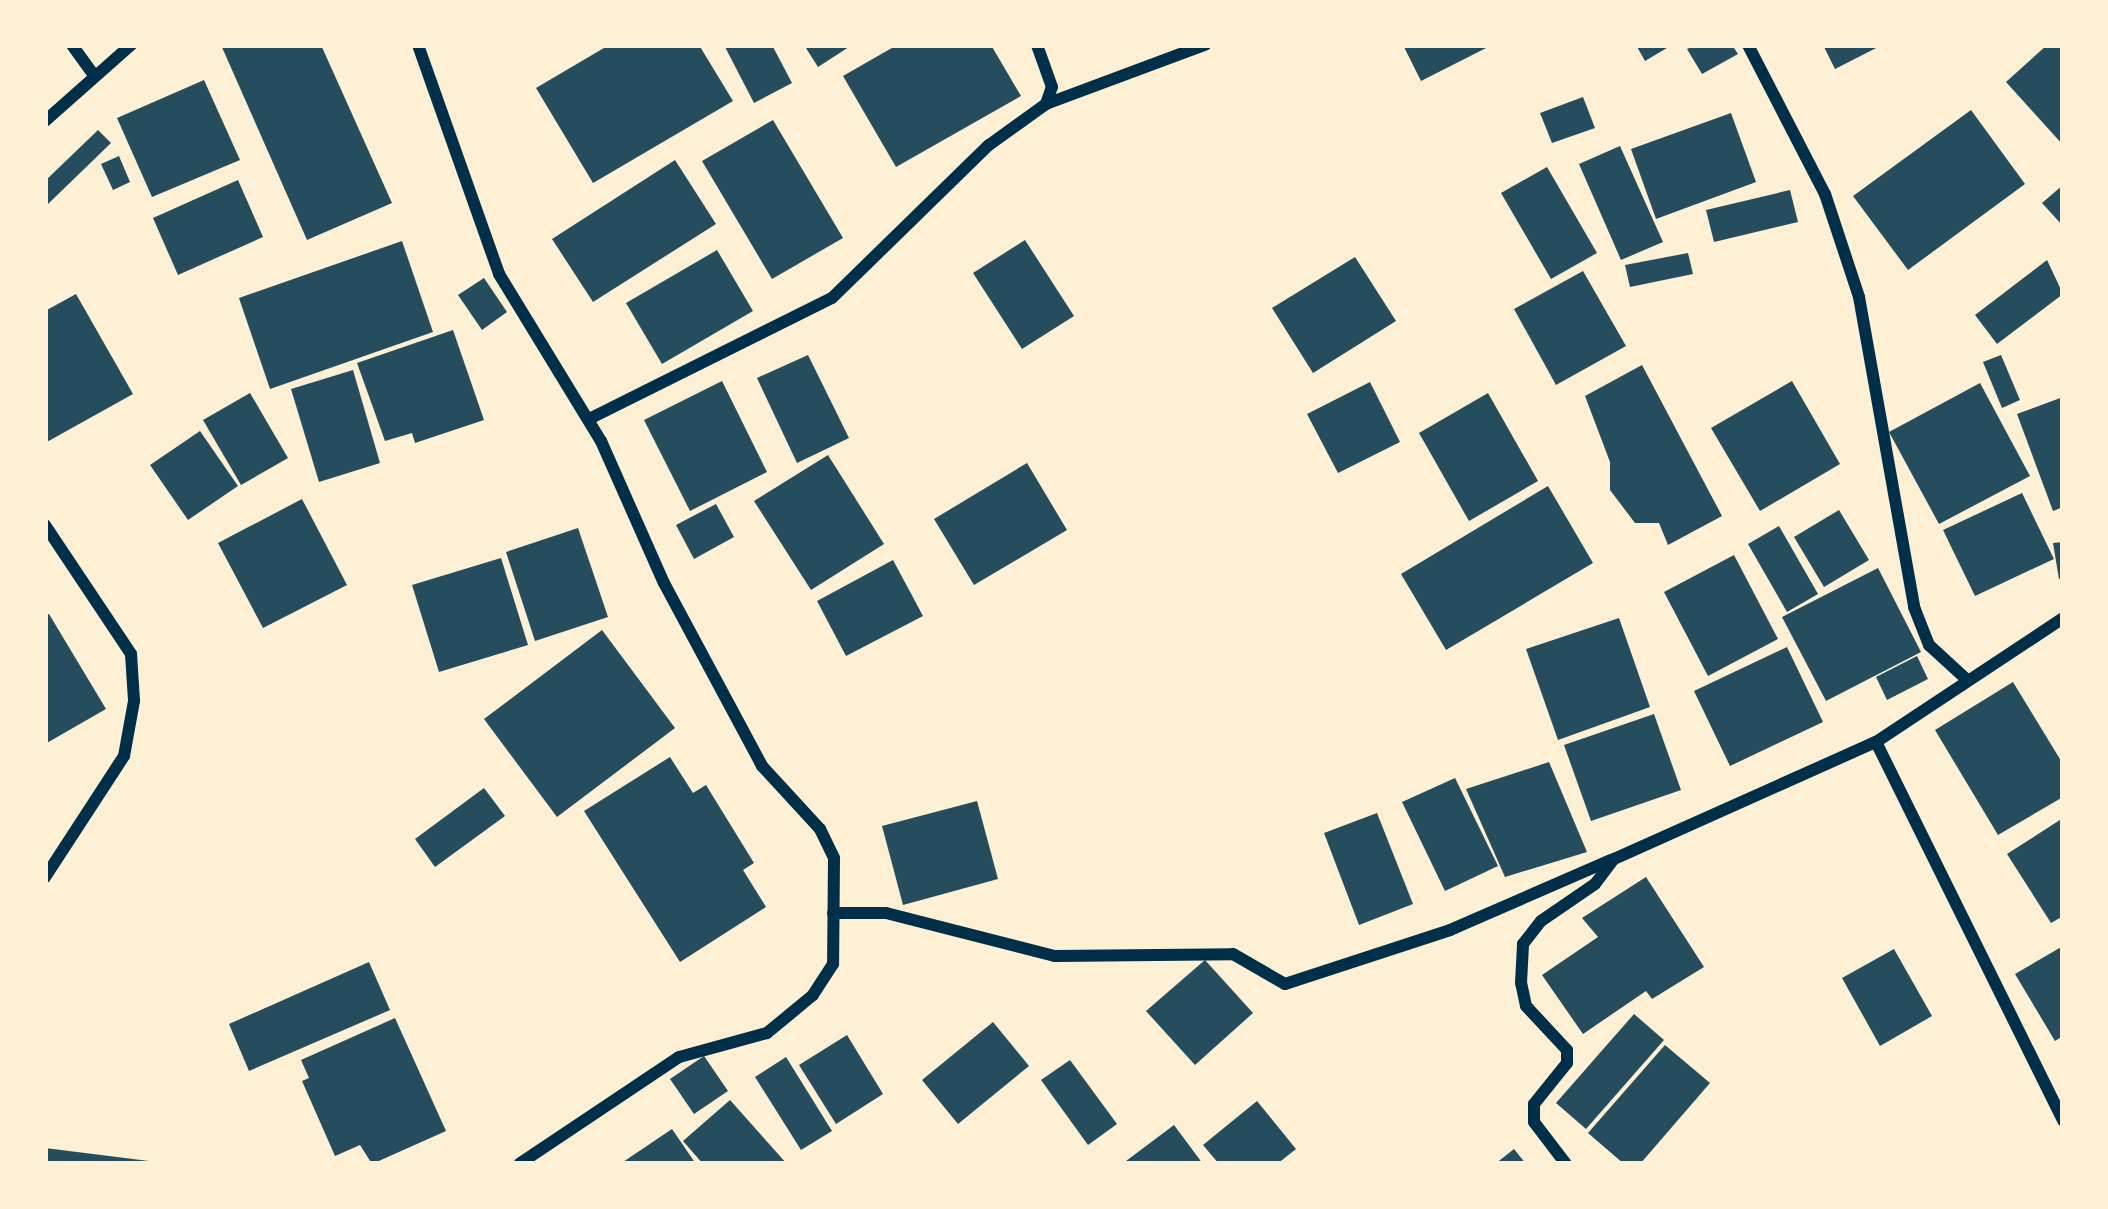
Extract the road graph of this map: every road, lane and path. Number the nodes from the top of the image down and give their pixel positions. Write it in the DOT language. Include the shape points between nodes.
graph roads {
  1 [pos="72,45"];
  2 [pos="131,45"];
  3 [pos="418,45"];
  4 [pos="1037,45"];
  5 [pos="1205,45"];
  6 [pos="1748,45"];
  7 [pos="94,75"];
  8 [pos="1046,104"];
  9 [pos="45,121"];
  10 [pos="589,419"];
  11 [pos="45,525"];
  12 [pos="2063,619"];
  13 [pos="1965,678"];
  14 [pos="1876,742"];
  15 [pos="1614,859"];
  16 [pos="45,877"];
  17 [pos="833,913"];
  18 [pos="2063,1121"];
  19 [pos="519,1164"];
  20 [pos="1566,1164"];
  1 -- 7 [label="street"];
  2 -- 7 [label="street"];
  3 -- 10 [label="street" via="499,274"];
  4 -- 8 [label="street" via="1052,87"];
  5 -- 8 [label="street"];
  6 -- 13 [label="street" via="1825,194 1859,297 1915,607 1929,645"];
  7 -- 9 [label="street"];
  8 -- 10 [label="street" via="989,145 832,298"];
  10 -- 17 [label="street" via="762,766 830,841"];
  11 -- 16 [label="street" via="131,654 134,701 124,756"];
  12 -- 13 [label="street"];
  13 -- 14 [label="street"];
  14 -- 15 [label="street"];
  14 -- 18 [label="street"];
  15 -- 17 [label="street" via="1450,931 1285,984 1233,954 1055,956 886,913"];
  15 -- 20 [label="street" via="1523,944 1526,1006 1568,1049 1567,1063 1534,1104 1534,1122"];
  17 -- 19 [label="street" via="833,964 782,1021 679,1058"];
}
